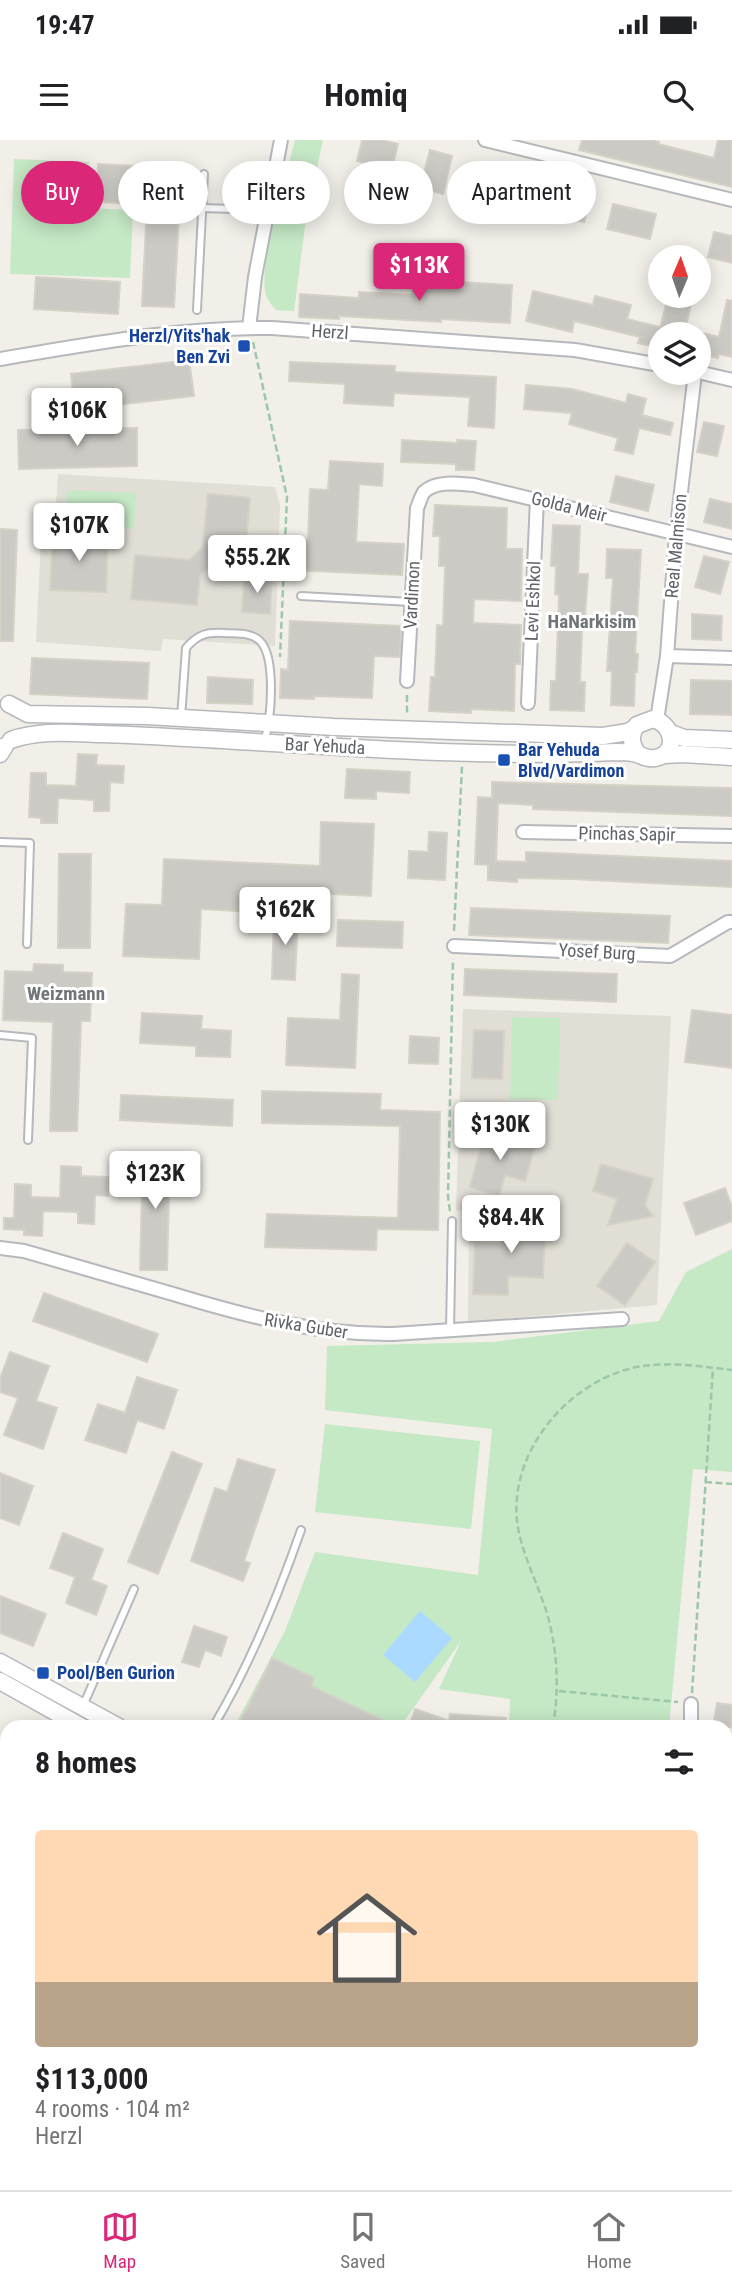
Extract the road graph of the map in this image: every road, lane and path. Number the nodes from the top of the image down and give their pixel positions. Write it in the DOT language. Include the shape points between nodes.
graph roads {
  1 [pos="281,140"];
  2 [pos="485,140"];
  3 [pos="277,161"];
  4 [pos="732,200"];
  5 [pos="201,224"];
  6 [pos="264,224"];
  7 [pos="197,310"];
  8 [pos="249,328"];
  9 [pos="0,359"];
  10 [pos="648,363"];
  11 [pos="711,375"];
  12 [pos="732,380"];
  13 [pos="695,385"];
  14 [pos="537,499"];
  15 [pos="417,508"];
  16 [pos="676,534"];
  17 [pos="732,547"];
  18 [pos="301,596"];
  19 [pos="411,602"];
  20 [pos="667,656"];
  21 [pos="280,657"];
  22 [pos="732,658"];
  23 [pos="407,681"];
  24 [pos="5,701"];
  25 [pos="528,703"];
  26 [pos="181,718"];
  27 [pos="657,720"];
  28 [pos="269,723"];
  29 [pos="635,728"];
  30 [pos="407,730"];
  31 [pos="671,733"];
  32 [pos="732,740"];
  33 [pos="263,743"];
  34 [pos="4,747"];
  35 [pos="462,751"];
  36 [pos="639,755"];
  37 [pos="664,755"];
  38 [pos="732,757"];
  39 [pos="523,832"];
  40 [pos="732,836"];
  41 [pos="0,842"];
  42 [pos="732,922"];
  43 [pos="27,943"];
  44 [pos="454,946"];
  45 [pos="0,1035"];
  46 [pos="28,1140"];
  47 [pos="452,1221"];
  48 [pos="0,1248"];
  49 [pos="622,1319"];
  50 [pos="450,1331"];
  51 [pos="713,1368"];
  52 [pos="732,1370"];
  53 [pos="705,1482"];
  54 [pos="732,1484"];
  55 [pos="301,1530"];
  56 [pos="134,1589"];
  57 [pos="0,1662"];
  58 [pos="0,1681"];
  59 [pos="558,1690"];
  60 [pos="691,1704"];
  61 [pos="83,1707"];
  62 [pos="69,1720"];
  63 [pos="79,1720"];
  64 [pos="106,1720"];
  65 [pos="217,1720"];
  66 [pos="554,1720"];
  67 [pos="691,1720"];
  1 -- 3 [label="street"];
  2 -- 4 [label="street"];
  5 -- 7 [label="lane"];
  6 -- 8 [label="street"];
  8 -- 9 [label="street, Herzl" via="163,333"];
  8 -- 10 [label="street, Herzl" via="575,350"];
  8 -- 21 [label="path" via="287,497"];
  11 -- 12 [label="street"];
  13 -- 16 [label="street, Real Malmison"];
  14 -- 15 [label="street, Golda Meir" via="455,483 436,485 423,493"];
  14 -- 16 [label="street, Golda Meir"];
  14 -- 25 [label="street, Levi Eshkol"];
  15 -- 19 [label="street, Vardimon"];
  16 -- 17 [label="street, Golda Meir"];
  16 -- 20 [label="street, Real Malmison"];
  18 -- 19 [label="lane"];
  19 -- 23 [label="street, Vardimon"];
  20 -- 22 [label="street"];
  20 -- 27 [label="street, Real Malmison"];
  23 -- 30 [label="path"];
  24 -- 26 [label="street, Bar Yehuda" via="28,714"];
  24 -- 34 [label="street" via="17,721"];
  26 -- 28 [label="street, Bar Yehuda"];
  26 -- 28 [label="lane" via="184,661 194,639 203,634 247,634 267,649"];
  27 -- 29 [label="street" via="644,721"];
  27 -- 31 [label="street"];
  28 -- 30 [label="street, Bar Yehuda"];
  28 -- 33 [label="lane"];
  29 -- 30 [label="street, Bar Yehuda" via="603,736"];
  29 -- 36 [label="street" via="632,745"];
  31 -- 32 [label="street"];
  31 -- 37 [label="street" via="671,745"];
  33 -- 34 [label="street, Bar Yehuda" via="50,733 27,734"];
  33 -- 35 [label="street, Bar Yehuda"];
  35 -- 36 [label="street, Bar Yehuda"];
  35 -- 44 [label="path"];
  36 -- 37 [label="street" via="651,759"];
  37 -- 38 [label="street"];
  39 -- 40 [label="street, Pinchas Sapir"];
  41 -- 43 [label="lane" via="30,843"];
  42 -- 44 [label="street, Yosef Burg" via="670,956"];
  44 -- 47 [label="path" via="447,1197"];
  45 -- 46 [label="lane" via="32,1038"];
  47 -- 50 [label="lane"];
  48 -- 50 [label="street, Rivka Guber" via="287,1325 360,1335"];
  49 -- 50 [label="street, Rivka Guber"];
  51 -- 52 [label="path"];
  51 -- 53 [label="path"];
  51 -- 59 [label="path" via="676,1364 634,1368 604,1377 572,1398 544,1429 526,1460 517,1497 517,1521 548,1618"];
  53 -- 54 [label="path"];
  53 -- 60 [label="path"];
  55 -- 65 [label="lane" via="263,1629"];
  56 -- 61 [label="lane"];
  57 -- 61 [label="street"];
  58 -- 62 [label="street"];
  59 -- 60 [label="path"];
  59 -- 66 [label="path"];
  60 -- 67 [label="street"];
  61 -- 63 [label="lane"];
  61 -- 64 [label="street"];
}
